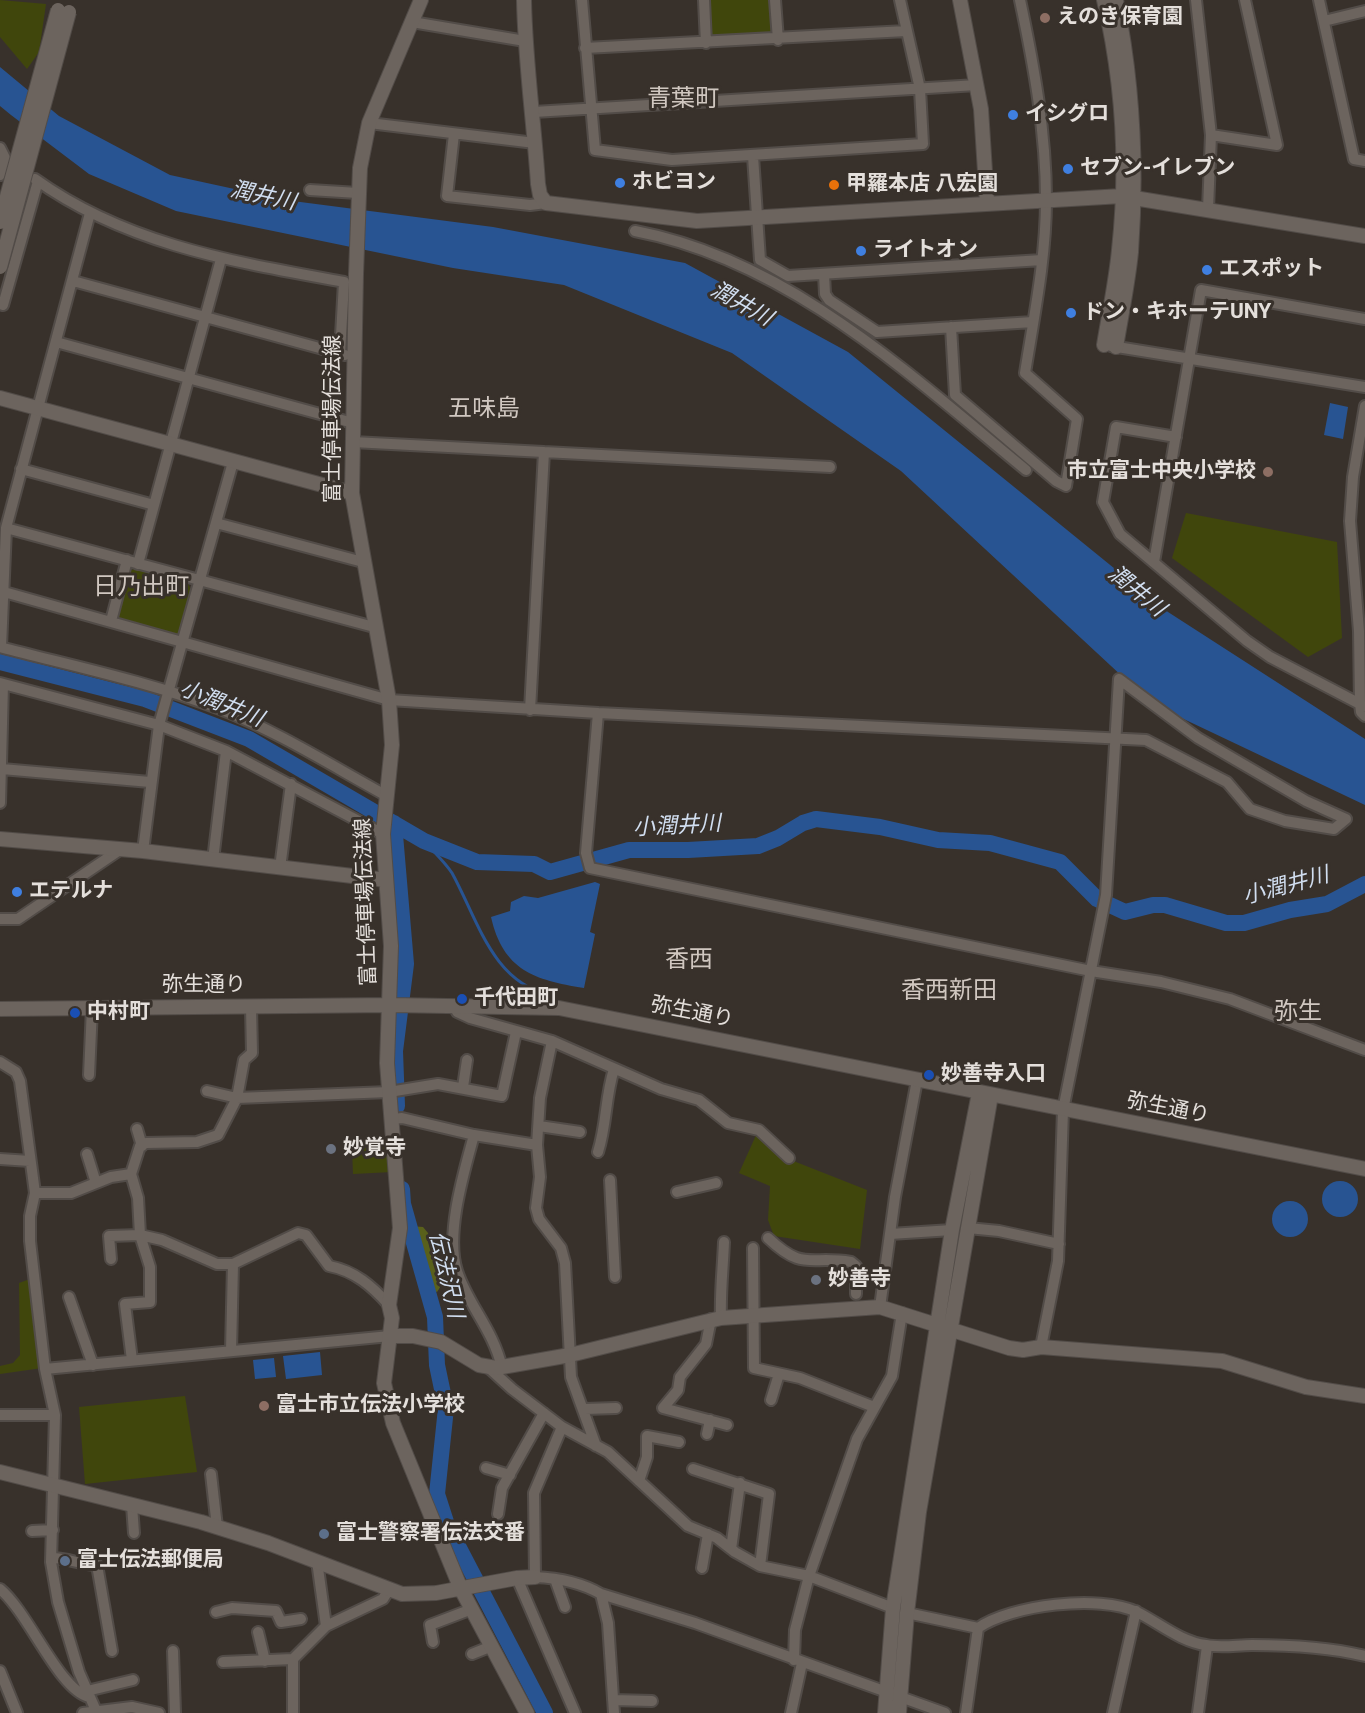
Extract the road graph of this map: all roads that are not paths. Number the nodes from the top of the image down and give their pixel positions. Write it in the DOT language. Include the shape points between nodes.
graph roads {
  1 [pos="421,0"];
  2 [pos="524,0"];
  3 [pos="582,0"];
  4 [pos="704,0"];
  5 [pos="775,0"];
  6 [pos="900,0"];
  7 [pos="960,0"];
  8 [pos="1020,0"];
  9 [pos="1104,0"];
  10 [pos="1116,0"];
  11 [pos="1196,0"];
  12 [pos="1245,0"];
  13 [pos="1320,0"];
  14 [pos="65,5"];
  15 [pos="1365,11"];
  16 [pos="1324,21"];
  17 [pos="412,22"];
  18 [pos="906,31"];
  19 [pos="778,40"];
  20 [pos="525,41"];
  21 [pos="706,44"];
  22 [pos="585,48"];
  23 [pos="978,85"];
  24 [pos="920,89"];
  25 [pos="591,109"];
  26 [pos="534,112"];
  27 [pos="369,123"];
  28 [pos="454,134"];
  29 [pos="1211,135"];
  30 [pos="535,142"];
  31 [pos="0,148"];
  32 [pos="753,156"];
  33 [pos="1365,161"];
  34 [pos="0,175"];
  35 [pos="310,190"];
  36 [pos="358,196"];
  37 [pos="1128,197"];
  38 [pos="1046,199"];
  39 [pos="546,203"];
  40 [pos="987,203"];
  41 [pos="1208,208"];
  42 [pos="90,213"];
  43 [pos="756,218"];
  44 [pos="0,222"];
  45 [pos="634,231"];
  46 [pos="1365,236"];
  47 [pos="221,259"];
  48 [pos="1042,260"];
  49 [pos="0,267"];
  50 [pos="824,274"];
  51 [pos="73,281"];
  52 [pos="0,304"];
  53 [pos="207,317"];
  54 [pos="1365,319"];
  55 [pos="1033,322"];
  56 [pos="951,327"];
  57 [pos="56,342"];
  58 [pos="1110,346"];
  59 [pos="347,355"];
  60 [pos="1189,359"];
  61 [pos="190,378"];
  62 [pos="1365,387"];
  63 [pos="0,398"];
  64 [pos="1365,405"];
  65 [pos="37,408"];
  66 [pos="353,423"];
  67 [pos="1176,437"];
  68 [pos="353,442"];
  69 [pos="172,444"];
  70 [pos="544,452"];
  71 [pos="233,462"];
  72 [pos="830,467"];
  73 [pos="21,469"];
  74 [pos="1026,470"];
  75 [pos="352,493"];
  76 [pos="154,505"];
  77 [pos="216,523"];
  78 [pos="6,528"];
  79 [pos="132,562"];
  80 [pos="363,562"];
  81 [pos="1154,562"];
  82 [pos="199,581"];
  83 [pos="4,592"];
  84 [pos="111,621"];
  85 [pos="374,627"];
  86 [pos="1362,630"];
  87 [pos="183,641"];
  88 [pos="1,647"];
  89 [pos="2,683"];
  90 [pos="167,695"];
  91 [pos="389,700"];
  92 [pos="1363,709"];
  93 [pos="530,710"];
  94 [pos="598,713"];
  95 [pos="160,723"];
  96 [pos="1114,739"];
  97 [pos="226,752"];
  98 [pos="2,769"];
  99 [pos="150,782"];
  100 [pos="291,784"];
  101 [pos="387,796"];
  102 [pos="0,803"];
  103 [pos="383,831"];
  104 [pos="0,839"];
  105 [pos="121,849"];
  106 [pos="144,850"];
  107 [pos="213,860"];
  108 [pos="280,868"];
  109 [pos="386,880"];
  110 [pos="0,919"];
  111 [pos="1091,971"];
  112 [pos="391,1005"];
  113 [pos="251,1007"];
  114 [pos="454,1007"];
  115 [pos="92,1008"];
  116 [pos="0,1009"];
  117 [pos="516,1032"];
  118 [pos="552,1041"];
  119 [pos="1365,1050"];
  120 [pos="467,1060"];
  121 [pos="0,1062"];
  122 [pos="614,1069"];
  123 [pos="89,1075"];
  124 [pos="918,1080"];
  125 [pos="463,1087"];
  126 [pos="394,1090"];
  127 [pos="207,1091"];
  128 [pos="362,1093"];
  129 [pos="985,1094"];
  130 [pos="237,1098"];
  131 [pos="363,1106"];
  132 [pos="1063,1110"];
  133 [pos="397,1119"];
  134 [pos="538,1126"];
  135 [pos="136,1130"];
  136 [pos="580,1132"];
  137 [pos="474,1135"];
  138 [pos="537,1145"];
  139 [pos="142,1146"];
  140 [pos="598,1152"];
  141 [pos="87,1154"];
  142 [pos="789,1158"];
  143 [pos="0,1159"];
  144 [pos="30,1161"];
  145 [pos="1365,1172"];
  146 [pos="131,1174"];
  147 [pos="610,1180"];
  148 [pos="716,1183"];
  149 [pos="96,1184"];
  150 [pos="677,1192"];
  151 [pos="35,1193"];
  152 [pos="969,1228"];
  153 [pos="952,1230"];
  154 [pos="890,1234"];
  155 [pos="141,1235"];
  156 [pos="768,1238"];
  157 [pos="724,1242"];
  158 [pos="1059,1244"];
  159 [pos="753,1248"];
  160 [pos="111,1259"];
  161 [pos="233,1264"];
  162 [pos="615,1277"];
  163 [pos="69,1298"];
  164 [pos="855,1302"];
  165 [pos="389,1305"];
  166 [pos="880,1307"];
  167 [pos="902,1313"];
  168 [pos="754,1315"];
  169 [pos="716,1319"];
  170 [pos="944,1327"];
  171 [pos="390,1336"];
  172 [pos="1041,1347"];
  173 [pos="231,1351"];
  174 [pos="570,1355"];
  175 [pos="132,1360"];
  176 [pos="93,1365"];
  177 [pos="496,1368"];
  178 [pos="45,1369"];
  179 [pos="779,1374"];
  180 [pos="1365,1396"];
  181 [pos="771,1400"];
  182 [pos="874,1407"];
  183 [pos="616,1408"];
  184 [pos="585,1409"];
  185 [pos="544,1413"];
  186 [pos="0,1415"];
  187 [pos="55,1415"];
  188 [pos="710,1420"];
  189 [pos="727,1425"];
  190 [pos="562,1426"];
  191 [pos="707,1434"];
  192 [pos="679,1442"];
  193 [pos="596,1446"];
  194 [pos="486,1468"];
  195 [pos="693,1469"];
  196 [pos="0,1472"];
  197 [pos="211,1474"];
  198 [pos="510,1475"];
  199 [pos="639,1481"];
  200 [pos="740,1483"];
  201 [pos="55,1485"];
  202 [pos="132,1505"];
  203 [pos="498,1514"];
  204 [pos="217,1527"];
  205 [pos="52,1530"];
  206 [pos="32,1531"];
  207 [pos="134,1533"];
  208 [pos="708,1534"];
  209 [pos="731,1549"];
  210 [pos="52,1558"];
  211 [pos="317,1561"];
  212 [pos="760,1566"];
  213 [pos="702,1568"];
  214 [pos="809,1576"];
  215 [pos="535,1577"];
  216 [pos="517,1578"];
  217 [pos="555,1579"];
  218 [pos="464,1588"];
  219 [pos="1,1591"];
  220 [pos="388,1591"];
  221 [pos="602,1594"];
  222 [pos="565,1607"];
  223 [pos="893,1608"];
  224 [pos="472,1610"];
  225 [pos="1136,1611"];
  226 [pos="216,1612"];
  227 [pos="907,1613"];
  228 [pos="301,1619"];
  229 [pos="326,1626"];
  230 [pos="978,1628"];
  231 [pos="258,1632"];
  232 [pos="433,1642"];
  233 [pos="492,1646"];
  234 [pos="1207,1646"];
  235 [pos="112,1651"];
  236 [pos="173,1651"];
  237 [pos="472,1654"];
  238 [pos="1365,1656"];
  239 [pos="293,1659"];
  240 [pos="266,1661"];
  241 [pos="223,1662"];
  242 [pos="798,1662"];
  243 [pos="0,1671"];
  244 [pos="133,1680"];
  245 [pos="893,1693"];
  246 [pos="88,1694"];
  247 [pos="613,1700"];
  248 [pos="652,1701"];
  249 [pos="97,1712"];
  250 [pos="17,1713"];
  251 [pos="82,1713"];
  252 [pos="159,1713"];
  253 [pos="175,1713"];
  254 [pos="293,1713"];
  255 [pos="527,1713"];
  256 [pos="575,1713"];
  257 [pos="614,1713"];
  258 [pos="791,1713"];
  259 [pos="885,1713"];
  260 [pos="899,1713"];
  261 [pos="945,1713"];
  262 [pos="966,1713"];
  263 [pos="1113,1713"];
  264 [pos="1198,1713"];
  1 -- 17 [label="street, 富士停車場伝法線"];
  2 -- 20 [label="street"];
  3 -- 22 [label="street"];
  4 -- 21 [label="street"];
  5 -- 19 [label="street"];
  6 -- 18 [label="street"];
  7 -- 23 [label="street"];
  8 -- 38 [label="street" via="1039,99"];
  9 -- 37 [label="street" via="1121,100"];
  10 -- 37 [label="street" via="1132,100"];
  11 -- 29 [label="street"];
  12 -- 29 [label="street" via="1277,145"];
  13 -- 16 [label="street"];
  14 -- 44 [label="street, bridge"];
  14 -- 49 [label="street, bridge"];
  15 -- 16 [label="street"];
  16 -- 33 [label="street" via="1354,159"];
  17 -- 20 [label="street"];
  17 -- 27 [label="street, 富士停車場伝法線"];
  18 -- 19 [label="street"];
  18 -- 24 [label="street"];
  19 -- 21 [label="street"];
  20 -- 26 [label="street"];
  21 -- 22 [label="street"];
  22 -- 25 [label="street"];
  23 -- 24 [label="street"];
  23 -- 40 [label="street"];
  24 -- 25 [label="street"];
  24 -- 32 [label="street" via="923,144"];
  25 -- 26 [label="street"];
  25 -- 32 [label="street" via="595,150 672,160"];
  26 -- 30 [label="street"];
  27 -- 28 [label="street"];
  27 -- 36 [label="street, 富士停車場伝法線"];
  28 -- 30 [label="street"];
  28 -- 39 [label="street" via="447,196 530,205"];
  29 -- 41 [label="street"];
  30 -- 39 [label="street" via="540,195"];
  31 -- 34 [label="street" via="5,158"];
  32 -- 43 [label="street"];
  35 -- 36 [label="street"];
  36 -- 59 [label="street, 富士停車場伝法線" via="356,274"];
  37 -- 38 [label="street"];
  37 -- 41 [label="street"];
  37 -- 58 [label="street" via="1131,254"];
  38 -- 40 [label="street"];
  38 -- 48 [label="street"];
  39 -- 43 [label="street" via="697,221"];
  40 -- 43 [label="street"];
  41 -- 46 [label="street"];
  42 -- 47 [label="street" via="154,240"];
  42 -- 51 [label="street"];
  42 -- 52 [label="street" via="36,180 3,305"];
  43 -- 50 [label="street" via="760,260 788,276"];
  45 -- 74 [label="street" via="693,246 785,289 893,360"];
  47 -- 53 [label="street"];
  47 -- 59 [label="street" via="344,282"];
  48 -- 50 [label="street"];
  48 -- 55 [label="street"];
  50 -- 56 [label="street" via="829,300 877,332"];
  51 -- 53 [label="street"];
  51 -- 57 [label="street"];
  53 -- 59 [label="street"];
  53 -- 61 [label="street"];
  54 -- 60 [label="street" via="1201,290"];
  55 -- 56 [label="street"];
  55 -- 56 [label="street" via="1025,373 1077,418 1066,486 956,395"];
  57 -- 61 [label="street"];
  57 -- 65 [label="street"];
  58 -- 60 [label="street"];
  59 -- 66 [label="street, 富士停車場伝法線"];
  60 -- 62 [label="street"];
  60 -- 67 [label="street"];
  61 -- 66 [label="street"];
  61 -- 69 [label="street"];
  63 -- 65 [label="street"];
  64 -- 86 [label="street" via="1351,511"];
  65 -- 69 [label="street"];
  65 -- 73 [label="street"];
  66 -- 68 [label="street, 富士停車場伝法線"];
  67 -- 81 [label="street"];
  67 -- 81 [label="street" via="1116,427 1103,502 1120,534"];
  68 -- 70 [label="street"];
  68 -- 75 [label="street, 富士停車場伝法線"];
  69 -- 71 [label="street"];
  69 -- 76 [label="street"];
  70 -- 72 [label="street"];
  70 -- 93 [label="street"];
  71 -- 75 [label="street"];
  71 -- 77 [label="street"];
  73 -- 76 [label="street"];
  73 -- 78 [label="street"];
  75 -- 80 [label="street, 富士停車場伝法線"];
  76 -- 79 [label="street"];
  77 -- 80 [label="street"];
  77 -- 82 [label="street"];
  78 -- 79 [label="street"];
  78 -- 83 [label="street"];
  79 -- 82 [label="street"];
  79 -- 84 [label="street"];
  80 -- 85 [label="street, 富士停車場伝法線"];
  81 -- 92 [label="street" via="1254,646"];
  82 -- 85 [label="street"];
  82 -- 87 [label="street"];
  83 -- 84 [label="street"];
  83 -- 88 [label="street"];
  84 -- 87 [label="street"];
  85 -- 91 [label="street, 富士停車場伝法線"];
  86 -- 92 [label="street"];
  87 -- 90 [label="street"];
  87 -- 91 [label="street"];
  88 -- 90 [label="street"];
  89 -- 95 [label="street"];
  89 -- 98 [label="street"];
  90 -- 95 [label="street"];
  90 -- 101 [label="street" via="221,709 300,746"];
  91 -- 93 [label="street"];
  91 -- 101 [label="street, 富士停車場伝法線" via="392,745"];
  93 -- 94 [label="street"];
  94 -- 96 [label="street"];
  94 -- 111 [label="street" via="586,853 590,868"];
  95 -- 97 [label="street"];
  95 -- 99 [label="street"];
  96 -- 96 [label="street" via="1146,740 1227,782 1250,809 1276,818 1334,829 1347,819 1306,801 1198,738 1119,679"];
  96 -- 111 [label="street" via="1106,895"];
  97 -- 100 [label="street"];
  97 -- 107 [label="street"];
  98 -- 99 [label="street"];
  98 -- 102 [label="street"];
  99 -- 106 [label="street"];
  100 -- 103 [label="street"];
  100 -- 108 [label="street"];
  101 -- 103 [label="street, 富士停車場伝法線"];
  103 -- 109 [label="street, 富士停車場伝法線"];
  104 -- 105 [label="street"];
  105 -- 106 [label="street"];
  105 -- 110 [label="street" via="18,919"];
  106 -- 107 [label="street"];
  107 -- 108 [label="street"];
  108 -- 109 [label="street"];
  109 -- 112 [label="street, 富士停車場伝法線"];
  111 -- 119 [label="street" via="1161,982 1230,999"];
  111 -- 132 [label="street"];
  112 -- 113 [label="street, 弥生通り"];
  112 -- 114 [label="street, 弥生通り"];
  112 -- 126 [label="street, 富士停車場伝法線" via="387,1063"];
  113 -- 115 [label="street, 弥生通り"];
  113 -- 130 [label="street" via="252,1053 244,1060"];
  114 -- 117 [label="street" via="470,1018"];
  114 -- 124 [label="street, 弥生通り" via="581,1010"];
  115 -- 116 [label="street, 弥生通り"];
  115 -- 123 [label="street"];
  117 -- 118 [label="street"];
  117 -- 125 [label="street" via="502,1096"];
  118 -- 122 [label="street"];
  118 -- 134 [label="street"];
  120 -- 125 [label="street"];
  121 -- 144 [label="street" via="16,1072 20,1081"];
  122 -- 140 [label="street" via="607,1091 606,1128"];
  122 -- 142 [label="street" via="699,1100 728,1123 759,1130"];
  124 -- 129 [label="street, 弥生通り"];
  124 -- 154 [label="street"];
  125 -- 126 [label="street" via="438,1084"];
  126 -- 128 [label="street"];
  126 -- 133 [label="street, 富士停車場伝法線"];
  127 -- 130 [label="street"];
  128 -- 130 [label="street"];
  128 -- 131 [label="street"];
  129 -- 132 [label="street, 弥生通り"];
  129 -- 152 [label="street"];
  129 -- 153 [label="street"];
  130 -- 139 [label="street" via="223,1127 211,1139"];
  132 -- 145 [label="street, 弥生通り"];
  132 -- 158 [label="street"];
  133 -- 137 [label="street"];
  133 -- 165 [label="street, 富士停車場伝法線" via="400,1227"];
  134 -- 136 [label="street"];
  134 -- 138 [label="street"];
  135 -- 139 [label="street"];
  137 -- 138 [label="street"];
  137 -- 177 [label="street" via="452,1250 458,1273 496,1344"];
  138 -- 174 [label="street" via="540,1178 536,1208 538,1219 561,1248 565,1263"];
  139 -- 146 [label="street"];
  141 -- 149 [label="street"];
  143 -- 144 [label="street"];
  144 -- 151 [label="street"];
  146 -- 149 [label="street"];
  146 -- 155 [label="street" via="138,1198"];
  147 -- 162 [label="street"];
  148 -- 150 [label="street"];
  149 -- 151 [label="street" via="71,1193"];
  151 -- 178 [label="street" via="30,1241"];
  152 -- 158 [label="street"];
  152 -- 170 [label="street"];
  153 -- 154 [label="street"];
  153 -- 170 [label="street"];
  154 -- 166 [label="street"];
  155 -- 160 [label="street" via="109,1236"];
  155 -- 161 [label="street" via="172,1243 218,1264"];
  155 -- 175 [label="street" via="150,1267 150,1302 125,1304"];
  156 -- 164 [label="street" via="800,1261 851,1262 855,1266"];
  157 -- 169 [label="street"];
  158 -- 172 [label="street"];
  159 -- 168 [label="street"];
  161 -- 165 [label="street" via="297,1233 306,1235 329,1266 346,1269 373,1287"];
  161 -- 173 [label="street"];
  163 -- 176 [label="street"];
  164 -- 166 [label="street"];
  164 -- 168 [label="street"];
  165 -- 171 [label="street, 富士停車場伝法線"];
  166 -- 167 [label="street"];
  167 -- 170 [label="street"];
  167 -- 182 [label="street" via="892,1376"];
  168 -- 169 [label="street"];
  168 -- 179 [label="street" via="754,1368"];
  169 -- 174 [label="street"];
  169 -- 188 [label="street" via="706,1344 680,1377 678,1390 663,1408"];
  170 -- 172 [label="street" via="1009,1348"];
  170 -- 223 [label="street"];
  170 -- 227 [label="street"];
  171 -- 173 [label="street"];
  171 -- 177 [label="street" via="435,1340 469,1360"];
  171 -- 218 [label="street, 富士停車場伝法線" via="384,1383 386,1400"];
  172 -- 180 [label="street" via="1222,1361 1306,1386"];
  173 -- 175 [label="street"];
  174 -- 177 [label="street"];
  174 -- 184 [label="street" via="572,1377"];
  175 -- 176 [label="street"];
  176 -- 178 [label="street"];
  177 -- 185 [label="street"];
  178 -- 187 [label="street"];
  179 -- 181 [label="street"];
  179 -- 182 [label="street" via="800,1378"];
  182 -- 214 [label="street" via="857,1439"];
  183 -- 184 [label="street"];
  184 -- 193 [label="street"];
  185 -- 190 [label="street"];
  185 -- 198 [label="street"];
  186 -- 187 [label="street"];
  187 -- 201 [label="street"];
  188 -- 189 [label="street"];
  188 -- 191 [label="street"];
  190 -- 193 [label="street"];
  190 -- 215 [label="street" via="534,1493"];
  192 -- 199 [label="street" via="647,1436 647,1457"];
  193 -- 199 [label="street"];
  194 -- 198 [label="street"];
  195 -- 200 [label="street"];
  196 -- 201 [label="street"];
  197 -- 204 [label="street"];
  198 -- 203 [label="street" via="502,1488"];
  199 -- 208 [label="street" via="681,1521"];
  200 -- 209 [label="street"];
  200 -- 212 [label="street" via="769,1494"];
  201 -- 202 [label="street"];
  201 -- 205 [label="street"];
  202 -- 204 [label="street"];
  202 -- 207 [label="street"];
  204 -- 211 [label="street"];
  205 -- 206 [label="street"];
  205 -- 210 [label="street"];
  208 -- 209 [label="street"];
  208 -- 213 [label="street"];
  209 -- 212 [label="street"];
  210 -- 235 [label="street" via="97,1564"];
  210 -- 246 [label="street" via="58,1602"];
  211 -- 220 [label="street"];
  211 -- 229 [label="street"];
  212 -- 214 [label="street"];
  214 -- 223 [label="street"];
  214 -- 242 [label="street" via="795,1630"];
  215 -- 216 [label="street"];
  215 -- 217 [label="street"];
  216 -- 218 [label="street"];
  216 -- 256 [label="street"];
  217 -- 221 [label="street"];
  217 -- 222 [label="street"];
  218 -- 220 [label="street" via="415,1595"];
  218 -- 224 [label="street, 富士停車場伝法線"];
  219 -- 246 [label="street" via="25,1616 67,1683 80,1695"];
  220 -- 229 [label="street" via="383,1599"];
  221 -- 242 [label="street" via="695,1623"];
  221 -- 247 [label="street"];
  223 -- 245 [label="street"];
  224 -- 232 [label="street" via="430,1625"];
  224 -- 233 [label="street, 富士停車場伝法線"];
  225 -- 230 [label="street" via="1101,1604 1062,1605 1022,1611"];
  225 -- 234 [label="street"];
  225 -- 263 [label="street"];
  226 -- 228 [label="street" via="232,1608 276,1611 281,1622"];
  227 -- 230 [label="street"];
  227 -- 245 [label="street"];
  229 -- 239 [label="street"];
  230 -- 262 [label="street"];
  231 -- 240 [label="street"];
  233 -- 237 [label="street"];
  233 -- 255 [label="street, 富士停車場伝法線"];
  234 -- 238 [label="street" via="1318,1648"];
  234 -- 264 [label="street"];
  236 -- 253 [label="street"];
  239 -- 240 [label="street"];
  239 -- 254 [label="street"];
  240 -- 241 [label="street"];
  242 -- 245 [label="street"];
  242 -- 258 [label="street"];
  243 -- 250 [label="street"];
  244 -- 246 [label="street"];
  245 -- 259 [label="street"];
  245 -- 260 [label="street"];
  245 -- 261 [label="street"];
  246 -- 249 [label="street"];
  247 -- 248 [label="street"];
  247 -- 257 [label="street"];
  249 -- 251 [label="street"];
  249 -- 252 [label="street" via="132,1707"];
}
